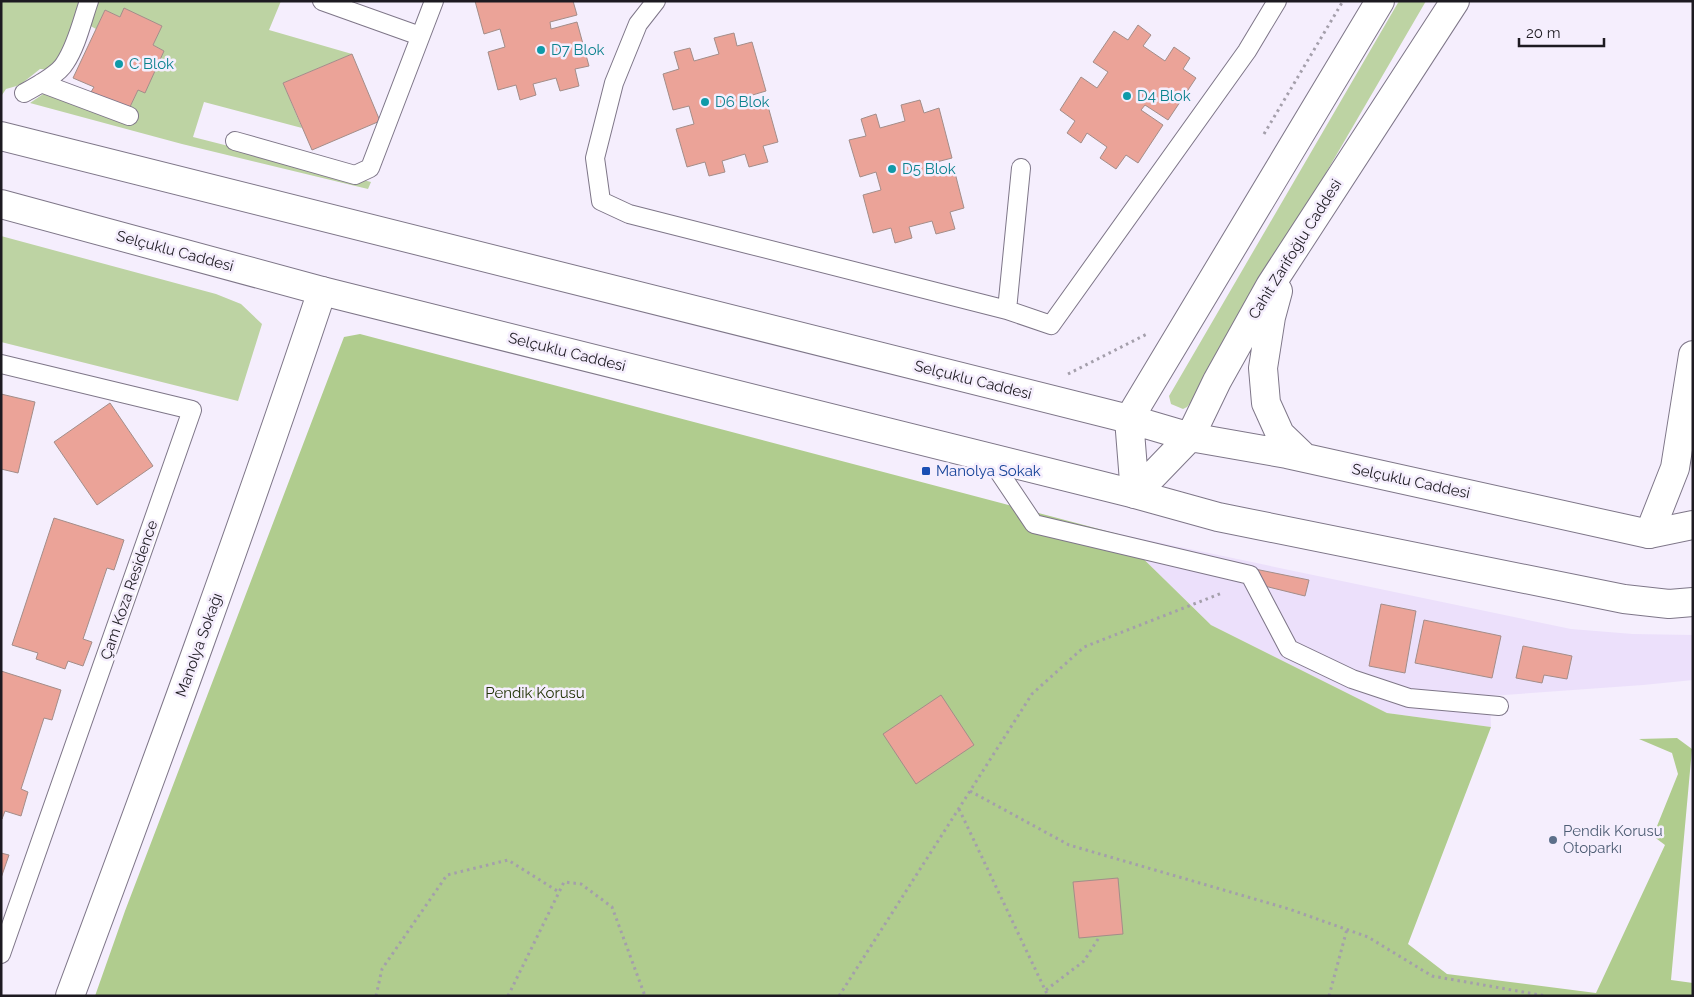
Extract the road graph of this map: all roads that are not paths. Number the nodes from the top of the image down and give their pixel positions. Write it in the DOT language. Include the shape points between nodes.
graph roads {
  1 [pos="89,1"];
  2 [pos="322,1"];
  3 [pos="434,1"];
  4 [pos="656,1"];
  5 [pos="1277,1"];
  6 [pos="1380,1"];
  7 [pos="1455,1"];
  8 [pos="420,36"];
  9 [pos="42,83"];
  10 [pos="24,93"];
  11 [pos="129,116"];
  12 [pos="1,136"];
  13 [pos="235,141"];
  14 [pos="1021,168"];
  15 [pos="1,204"];
  16 [pos="1287,258"];
  17 [pos="322,291"];
  18 [pos="1007,310"];
  19 [pos="1693,354"];
  20 [pos="1,364"];
  21 [pos="1129,419"];
  22 [pos="1190,437"];
  23 [pos="989,457"];
  24 [pos="1305,458"];
  25 [pos="1135,494"];
  26 [pos="1693,525"];
  27 [pos="1649,534"];
  28 [pos="1693,602"];
  29 [pos="1499,706"];
  30 [pos="1,954"];
  31 [pos="70,996"];
  1 -- 9 [label="lane" via="65,64"];
  2 -- 8 [label="lane"];
  3 -- 8 [label="lane"];
  4 -- 18 [label="lane" via="638,24 614,83 595,158 601,201 628,214"];
  5 -- 18 [label="lane" via="1248,51 1051,325"];
  6 -- 21 [label="main road"];
  7 -- 16 [label="main road, Cahit Zarifoğlu Caddesi"];
  8 -- 13 [label="lane" via="370,168 355,175"];
  9 -- 10 [label="lane"];
  9 -- 11 [label="lane"];
  12 -- 21 [label="main road, Selçuklu Caddesi"];
  14 -- 18 [label="lane"];
  15 -- 17 [label="main road, Selçuklu Caddesi"];
  16 -- 22 [label="main road, Cahit Zarifoğlu Caddesi" via="1217,381"];
  16 -- 24 [label="main road" via="1271,317 1263,368 1266,403 1280,434"];
  17 -- 23 [label="main road, Selçuklu Caddesi"];
  17 -- 31 [label="main road, Manolya Sokağı" via="247,511"];
  19 -- 27 [label="main road" via="1675,468"];
  20 -- 30 [label="lane, Çam Koza Residence" via="192,410"];
  21 -- 22 [label="main road, Selçuklu Caddesi"];
  21 -- 25 [label="main road"];
  22 -- 24 [label="main road, Selçuklu Caddesi"];
  22 -- 25 [label="main road, Cahit Zarifoğlu Caddesi"];
  23 -- 25 [label="main road, Selçuklu Caddesi"];
  23 -- 29 [label="lane" via="1034,524 1250,575 1289,649 1352,680 1409,698"];
  24 -- 27 [label="main road, Selçuklu Caddesi"];
  25 -- 28 [label="main road, Selçuklu Caddesi" via="1218,517 1614,597 1669,604"];
  26 -- 27 [label="main road, Selçuklu Caddesi"];
}
